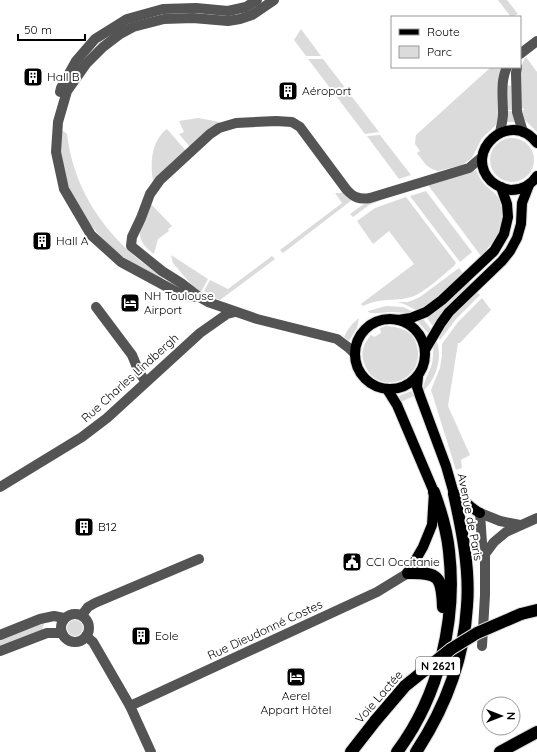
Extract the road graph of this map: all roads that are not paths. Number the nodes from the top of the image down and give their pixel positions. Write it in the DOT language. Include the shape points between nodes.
graph roads {
  1 [pos="257,0"];
  2 [pos="274,0"];
  3 [pos="537,41"];
  4 [pos="521,55"];
  5 [pos="506,68"];
  6 [pos="517,68"];
  7 [pos="500,132"];
  8 [pos="523,132"];
  9 [pos="537,143"];
  10 [pos="56,152"];
  11 [pos="482,157"];
  12 [pos="537,176"];
  13 [pos="529,185"];
  14 [pos="501,187"];
  15 [pos="199,297"];
  16 [pos="96,307"];
  17 [pos="235,312"];
  18 [pos="398,320"];
  19 [pos="425,350"];
  20 [pos="355,354"];
  21 [pos="418,377"];
  22 [pos="146,382"];
  23 [pos="387,390"];
  24 [pos="0,487"];
  25 [pos="434,492"];
  26 [pos="454,494"];
  27 [pos="480,513"];
  28 [pos="537,518"];
  29 [pos="520,525"];
  30 [pos="485,554"];
  31 [pos="199,559"];
  32 [pos="408,573"];
  33 [pos="537,610"];
  34 [pos="82,615"];
  35 [pos="64,618"];
  36 [pos="62,633"];
  37 [pos="0,635"];
  38 [pos="86,636"];
  39 [pos="482,646"];
  40 [pos="444,647"];
  41 [pos="0,651"];
  42 [pos="130,706"];
  43 [pos="537,732"];
  44 [pos="151,752"];
  45 [pos="351,752"];
  46 [pos="397,752"];
  47 [pos="416,752"];
  48 [pos="500,752"];
  1 -- 10 [label="street" via="246,7 228,11 196,8 163,9 127,19 95,39 76,61 61,88 52,121"];
  2 -- 10 [label="street" via="252,15 240,19 164,19 133,28 115,38 86,64 67,91 58,122"];
  3 -- 4 [label="street"];
  5 -- 7 [label="street"];
  6 -- 8 [label="street" via="517,112"];
  7 -- 8 [label="main road"];
  7 -- 11 [label="main road" via="488,143"];
  8 -- 9 [label="main road"];
  10 -- 15 [label="street" via="64,189 91,235 121,262 184,296"];
  11 -- 14 [label="main road" via="485,172"];
  11 -- 15 [label="street" via="469,168 364,199 355,197 346,189 296,124 286,121 236,123 219,128 154,187 131,242 131,246"];
  12 -- 13 [label="main road"];
  13 -- 14 [label="main road" via="515,190"];
  13 -- 19 [label="main road" via="522,203 517,238 510,251 449,312"];
  14 -- 18 [label="main road" via="508,217 504,234 494,251 426,312"];
  15 -- 17 [label="street"];
  16 -- 22 [label="street" via="132,355"];
  17 -- 20 [label="street" via="337,339"];
  17 -- 22 [label="street, Rue Charles Lindbergh" via="200,333"];
  18 -- 19 [label="main road" via="414,327"];
  18 -- 20 [label="main road" via="381,320 366,329 357,344"];
  19 -- 21 [label="main road" via="424,364"];
  20 -- 23 [label="main road" via="357,366 364,377 374,386"];
  21 -- 23 [label="main road" via="407,386"];
  21 -- 26 [label="main road, Avenue de Paris / N 2621" via="420,396"];
  22 -- 24 [label="street, Rue Charles Lindbergh" via="82,437"];
  23 -- 25 [label="main road, N 2621" via="397,405"];
  25 -- 32 [label="main road" via="432,525"];
  25 -- 40 [label="highway, N 2621" via="446,532 450,564 450,605"];
  26 -- 27 [label="main road"];
  26 -- 47 [label="highway, Avenue de Paris / N 2621" via="466,564 467,605 464,634 456,669 444,702"];
  27 -- 29 [label="street"];
  27 -- 30 [label="street"];
  28 -- 29 [label="street"];
  29 -- 30 [label="street" via="506,532"];
  30 -- 39 [label="street"];
  31 -- 34 [label="street" via="95,602"];
  32 -- 40 [label="highway" via="427,573 438,579 443,596"];
  32 -- 42 [label="street, Rue Dieudonné Costes" via="377,592"];
  33 -- 45 [label="highway, Voie Lactée, bridge" via="477,633 451,649 405,686"];
  34 -- 35 [label="street" via="71,614"];
  34 -- 38 [label="street" via="89,625"];
  35 -- 36 [label="street" via="61,625"];
  35 -- 37 [label="street" via="54,616 40,619"];
  36 -- 38 [label="street" via="71,642 79,641"];
  36 -- 41 [label="street" via="47,633"];
  38 -- 42 [label="street" via="93,642"];
  40 -- 46 [label="highway, N 2621" via="429,694"];
  42 -- 44 [label="street"];
  43 -- 48 [label="highway"];
}
